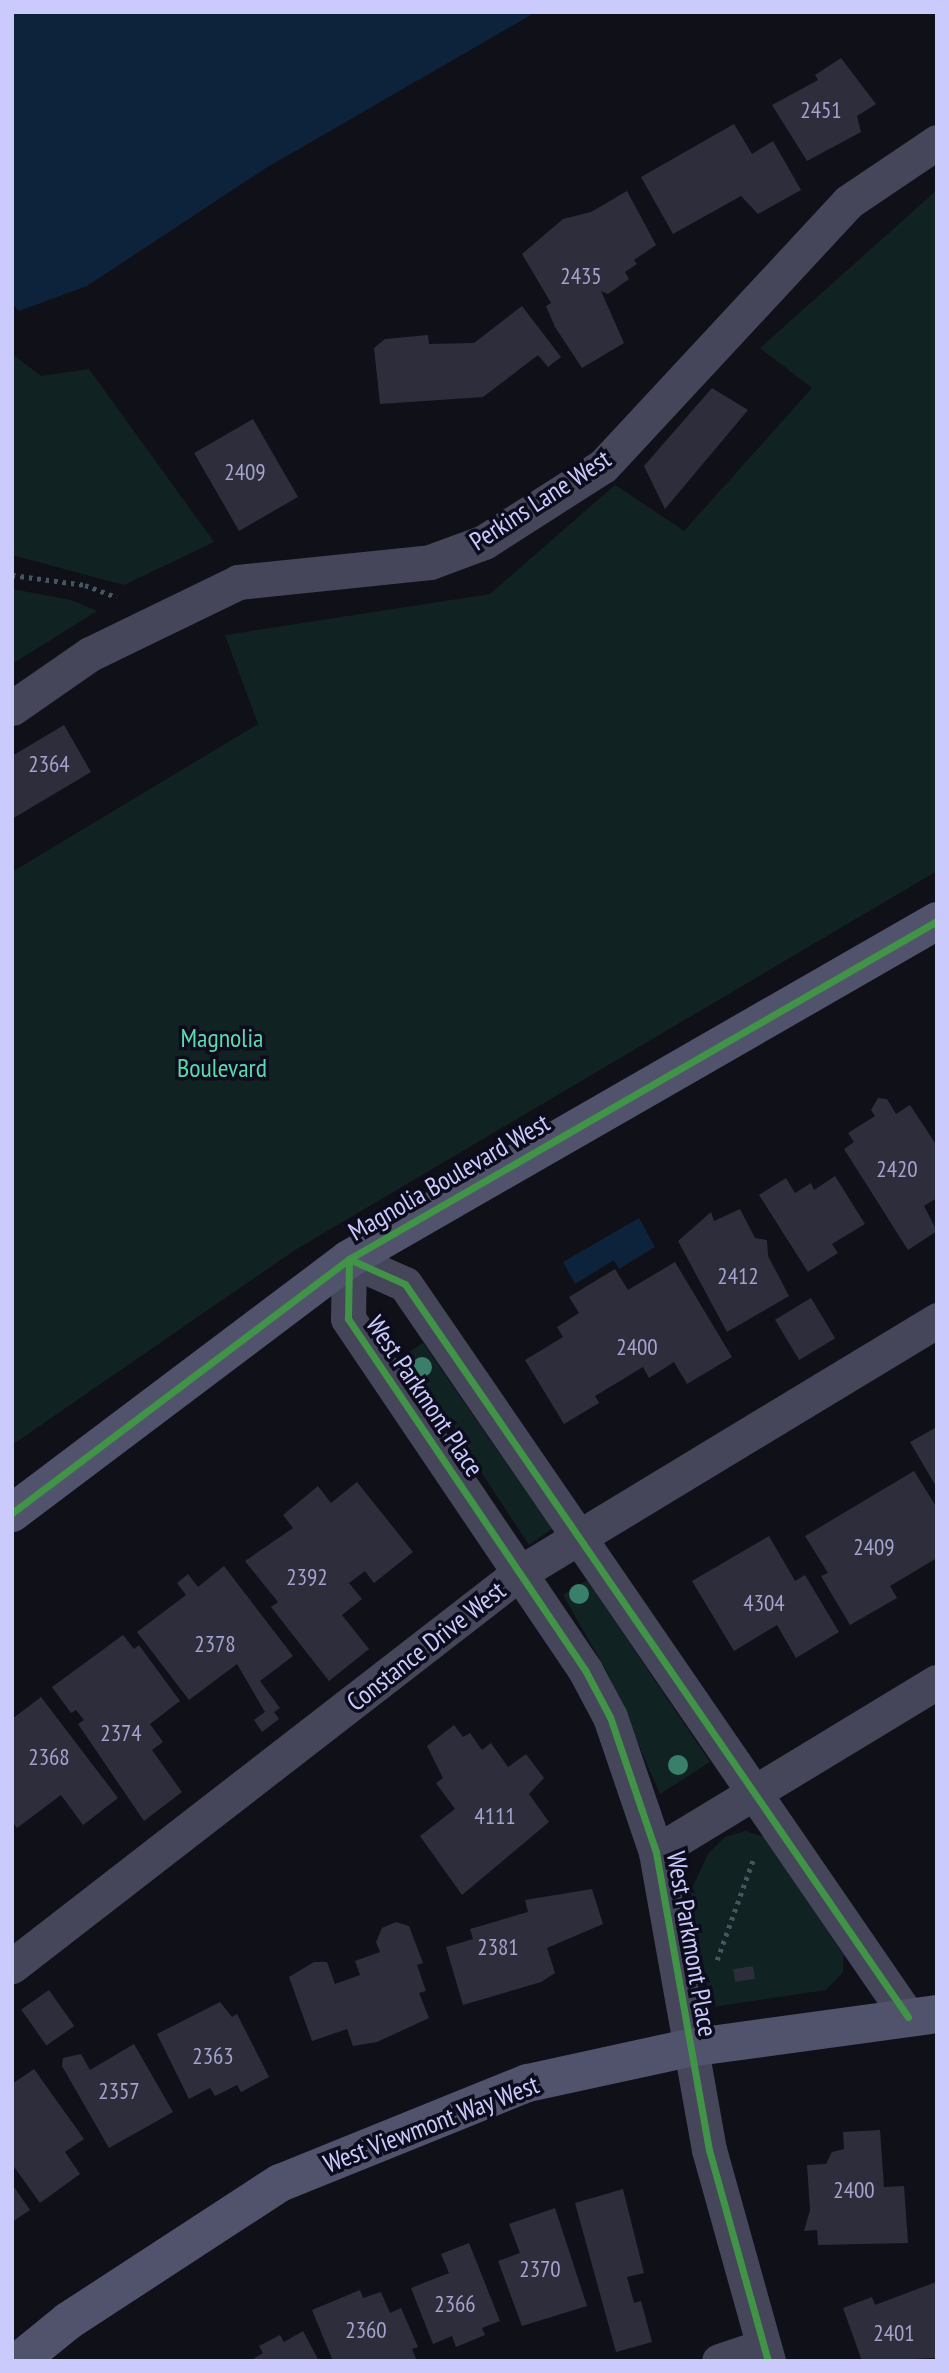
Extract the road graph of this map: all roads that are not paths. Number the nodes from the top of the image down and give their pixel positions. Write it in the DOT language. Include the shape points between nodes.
graph roads {
  1 [pos="937,142"];
  2 [pos="12,708"];
  3 [pos="937,921"];
  4 [pos="349,1259"];
  5 [pos="937,1320"];
  6 [pos="12,1513"];
  7 [pos="579,1536"];
  8 [pos="519,1574"];
  9 [pos="937,1682"];
  10 [pos="751,1793"];
  11 [pos="656,1852"];
  12 [pos="12,1966"];
  13 [pos="922,2015"];
  14 [pos="689,2048"];
  15 [pos="765,2354"];
  16 [pos="19,2361"];
  17 [pos="719,2361"];
  1 -- 2 [label="street, Perkins Lane West" via="848,202 603,466 484,542 430,562 238,582 90,654"];
  3 -- 4 [label="street, Magnolia Boulevard West"];
  4 -- 6 [label="street, Magnolia Boulevard West"];
  4 -- 7 [label="street, West Parkmont Place" via="405,1284"];
  4 -- 8 [label="street, West Parkmont Place" via="348,1318"];
  5 -- 7 [label="street, Constance Drive West"];
  7 -- 8 [label="street, Constance Drive West"];
  7 -- 10 [label="street, West Parkmont Place"];
  8 -- 11 [label="street, West Parkmont Place" via="585,1670 610,1717"];
  8 -- 12 [label="street, Constance Drive West"];
  9 -- 10 [label="street"];
  10 -- 11 [label="street"];
  10 -- 13 [label="street, West Parkmont Place"];
  11 -- 14 [label="street, West Parkmont Place"];
  13 -- 14 [label="street, West Viewmont Way West"];
  14 -- 15 [label="street, West Parkmont Place" via="727,2227"];
  14 -- 16 [label="street, West Viewmont Way West" via="528,2083 280,2183 68,2321"];
  15 -- 17 [label="street"];
}
